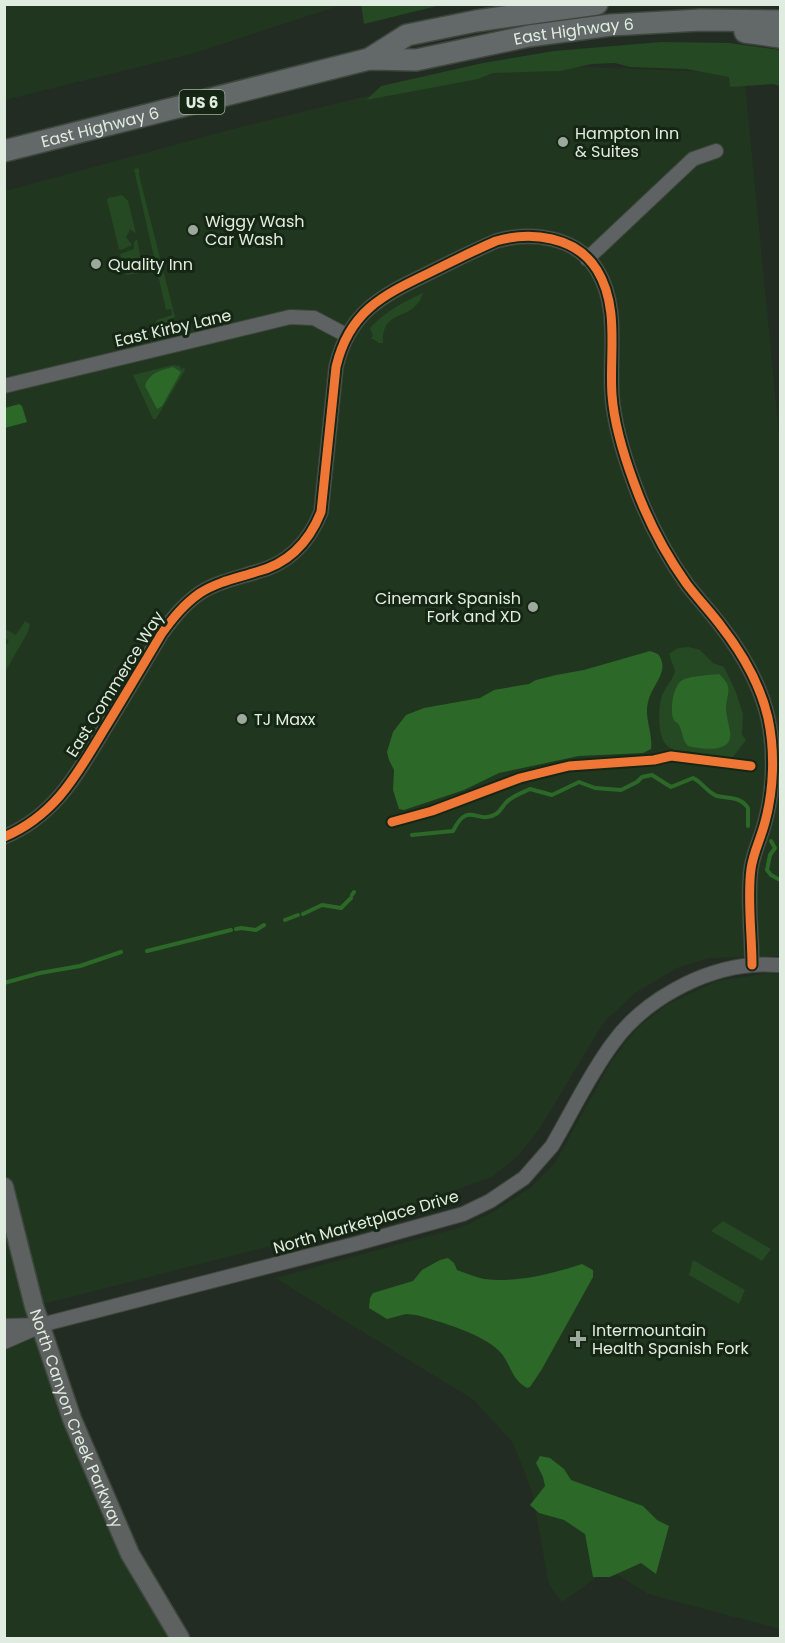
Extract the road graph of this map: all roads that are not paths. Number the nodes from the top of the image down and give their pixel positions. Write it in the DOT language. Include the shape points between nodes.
graph roads {
  1 [pos="527,4"];
  2 [pos="597,4"];
  3 [pos="508,16"];
  4 [pos="670,21"];
  5 [pos="780,21"];
  6 [pos="780,37"];
  7 [pos="369,59"];
  8 [pos="4,151"];
  9 [pos="716,151"];
  10 [pos="587,259"];
  11 [pos="346,335"];
  12 [pos="4,386"];
  13 [pos="4,837"];
  14 [pos="752,965"];
  15 [pos="780,965"];
  16 [pos="4,1187"];
  17 [pos="41,1325"];
  18 [pos="4,1326"];
  19 [pos="4,1342"];
  20 [pos="180,1638"];
  1 -- 3 [label="highway, US 6"];
  2 -- 3 [label="highway, East Highway 6"];
  3 -- 7 [label="highway, East Highway 6 / US 6" via="407,35"];
  4 -- 5 [label="highway, East Highway 6 / US 6"];
  4 -- 6 [label="highway" via="700,30"];
  4 -- 7 [label="highway, East Highway 6 / US 6" via="529,36 416,60"];
  7 -- 8 [label="highway, East Highway 6 / US 6"];
  9 -- 10 [label="street" via="693,159"];
  10 -- 11 [label="street, East Commerce Way" via="554,239 533,235 496,241 395,289 362,313"];
  10 -- 14 [label="street" via="597,269 608,295 612,396 628,465 645,513 687,585 745,658 768,718 771,783 751,869"];
  11 -- 12 [label="street, East Kirby Lane" via="314,318 290,317"];
  11 -- 13 [label="street, East Commerce Way" via="336,367 321,512 311,534 299,548 270,568 215,585 179,610 69,786 41,816"];
  14 -- 15 [label="street, North Marketplace Drive"];
  14 -- 17 [label="street, North Marketplace Drive" via="698,979 655,1001 635,1017 603,1056 541,1161 490,1201 436,1222"];
  16 -- 17 [label="main road, North Canyon Creek Parkway"];
  17 -- 18 [label="street, North Marketplace Drive"];
  17 -- 19 [label="street, North Marketplace Drive"];
  17 -- 20 [label="main road, North Canyon Creek Parkway" via="72,1419 114,1518 130,1554"];
}
